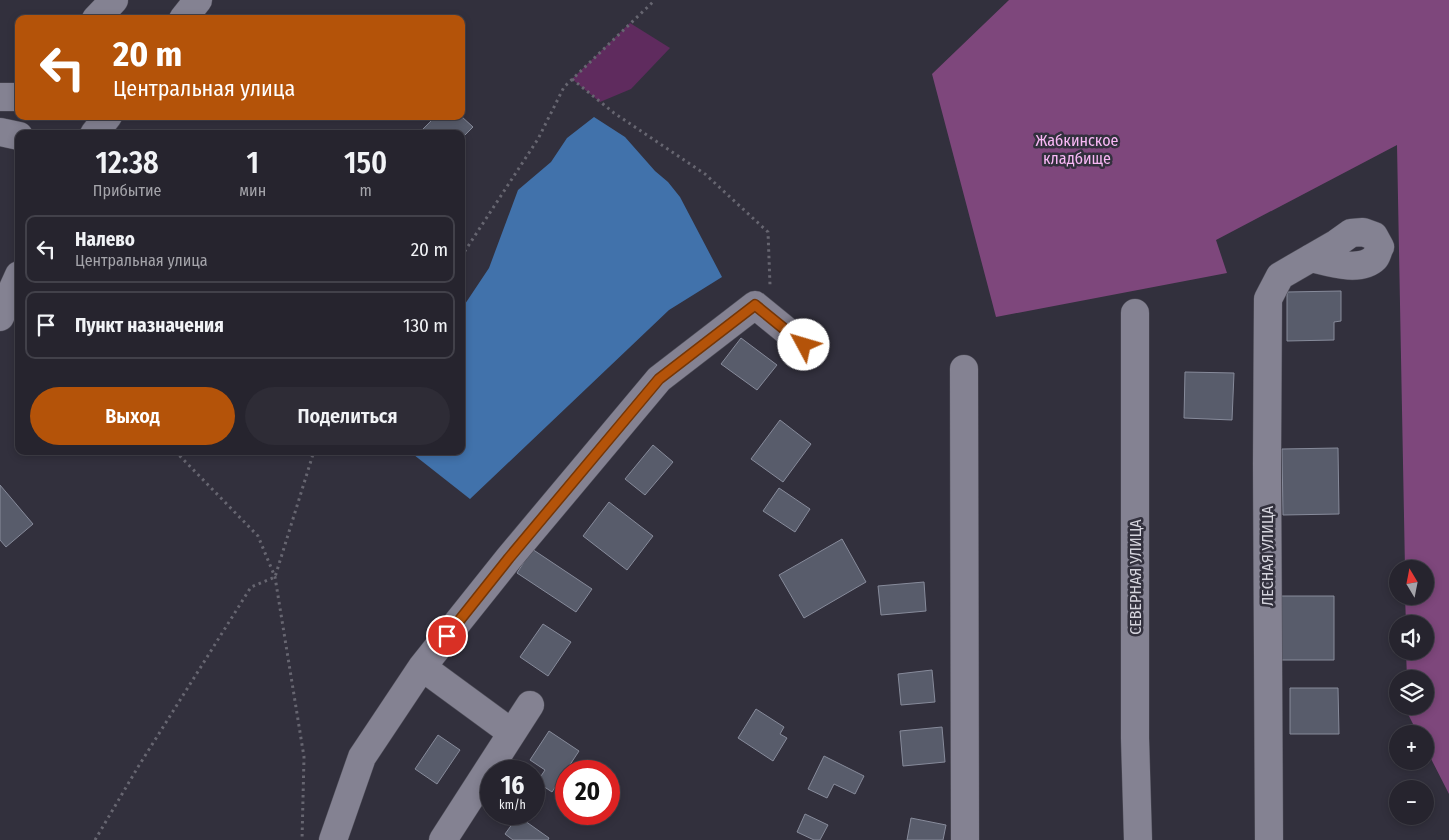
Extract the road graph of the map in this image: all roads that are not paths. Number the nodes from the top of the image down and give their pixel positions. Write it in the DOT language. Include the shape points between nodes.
graph roads {
  1 [pos="114,0"];
  2 [pos="198,0"];
  3 [pos="100,15"];
  4 [pos="186,15"];
  5 [pos="0,97"];
  6 [pos="15,97"];
  7 [pos="0,132"];
  8 [pos="15,135"];
  9 [pos="1311,258"];
  10 [pos="15,284"];
  11 [pos="1135,313"];
  12 [pos="0,317"];
  13 [pos="804,345"];
  14 [pos="964,369"];
  15 [pos="422,667"];
  16 [pos="530,705"];
  17 [pos="512,733"];
  18 [pos="333,840"];
  19 [pos="443,840"];
  20 [pos="965,840"];
  21 [pos="1138,840"];
  22 [pos="1269,840"];
  1 -- 3 [label="street"];
  2 -- 4 [label="street"];
  5 -- 6 [label="street"];
  7 -- 8 [label="street"];
  9 -- 22 [label="street, ЛЕСНАЯ УЛИЦА" via="1280,276 1268,299"];
  10 -- 12 [label="street"];
  11 -- 21 [label="street, СЕВЕРНАЯ УЛИЦА"];
  13 -- 15 [label="street" via="755,305 659,379"];
  14 -- 20 [label="street"];
  15 -- 17 [label="street"];
  15 -- 18 [label="street" via="362,757"];
  16 -- 17 [label="street"];
  17 -- 19 [label="street"];
}
